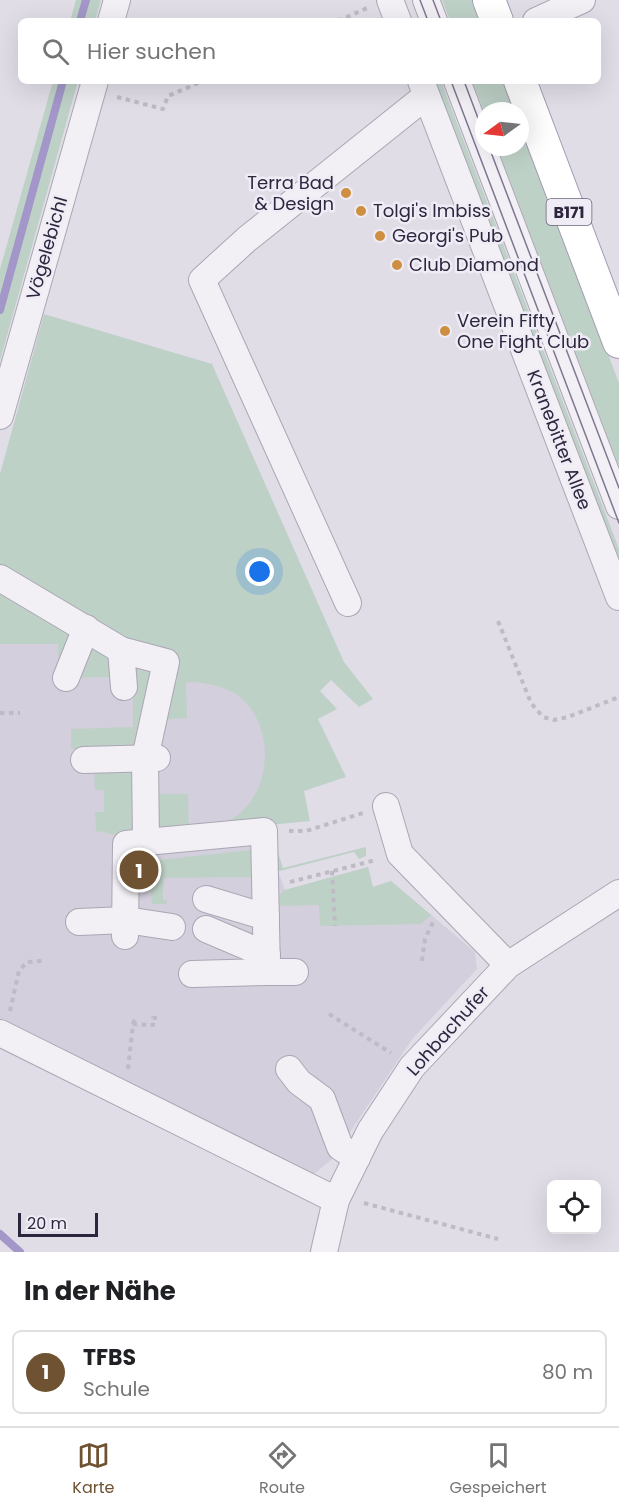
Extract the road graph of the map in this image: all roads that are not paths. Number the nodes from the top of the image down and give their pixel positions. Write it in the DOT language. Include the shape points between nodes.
graph roads {
  1 [pos="117,0"];
  2 [pos="426,0"];
  3 [pos="489,0"];
  4 [pos="582,0"];
  5 [pos="383,2"];
  6 [pos="112,18"];
  7 [pos="396,18"];
  8 [pos="433,18"];
  9 [pos="496,18"];
  10 [pos="543,18"];
  11 [pos="458,84"];
  12 [pos="521,84"];
  13 [pos="94,86"];
  14 [pos="423,89"];
  15 [pos="619,342"];
  16 [pos="0,416"];
  17 [pos="619,506"];
  18 [pos="0,578"];
  19 [pos="619,597"];
  20 [pos="348,603"];
  21 [pos="86,627"];
  22 [pos="122,650"];
  23 [pos="66,678"];
  24 [pos="124,687"];
  25 [pos="151,758"];
  26 [pos="84,760"];
  27 [pos="127,776"];
  28 [pos="386,806"];
  29 [pos="146,842"];
  30 [pos="619,893"];
  31 [pos="206,899"];
  32 [pos="266,916"];
  33 [pos="79,922"];
  34 [pos="172,927"];
  35 [pos="125,928"];
  36 [pos="206,929"];
  37 [pos="267,964"];
  38 [pos="508,965"];
  39 [pos="295,972"];
  40 [pos="192,974"];
  41 [pos="3,1034"];
  42 [pos="289,1069"];
  43 [pos="357,1158"];
  44 [pos="336,1200"];
  45 [pos="324,1252"];
  1 -- 6 [label="street"];
  2 -- 8 [label="street"];
  3 -- 9 [label="main road"];
  4 -- 10 [label="street"];
  5 -- 7 [label="street"];
  11 -- 17 [label="street"];
  12 -- 15 [label="main road, B171"];
  13 -- 16 [label="street, Vögelebichl"];
  14 -- 19 [label="street, Kranebitter Allee"];
  14 -- 20 [label="street" via="202,280"];
  18 -- 21 [label="street"];
  21 -- 22 [label="street"];
  21 -- 23 [label="street"];
  22 -- 24 [label="street"];
  22 -- 25 [label="street" via="166,662"];
  25 -- 26 [label="street"];
  25 -- 27 [label="street"];
  25 -- 29 [label="street"];
  28 -- 38 [label="street" via="400,854"];
  29 -- 32 [label="street" via="264,831"];
  29 -- 35 [label="street" via="126,844"];
  30 -- 38 [label="street, Lohbachufer"];
  31 -- 32 [label="street"];
  32 -- 37 [label="street"];
  33 -- 35 [label="street"];
  34 -- 35 [label="street"];
  36 -- 37 [label="street"];
  37 -- 39 [label="street"];
  37 -- 40 [label="street"];
  38 -- 43 [label="street, Lohbachufer" via="412,1067"];
  41 -- 44 [label="street" via="44,1050 123,1094 155,1106"];
  42 -- 43 [label="street" via="322,1099 340,1147"];
  43 -- 44 [label="street, Lohbachufer"];
  44 -- 45 [label="street, Lohbachufer"];
}
